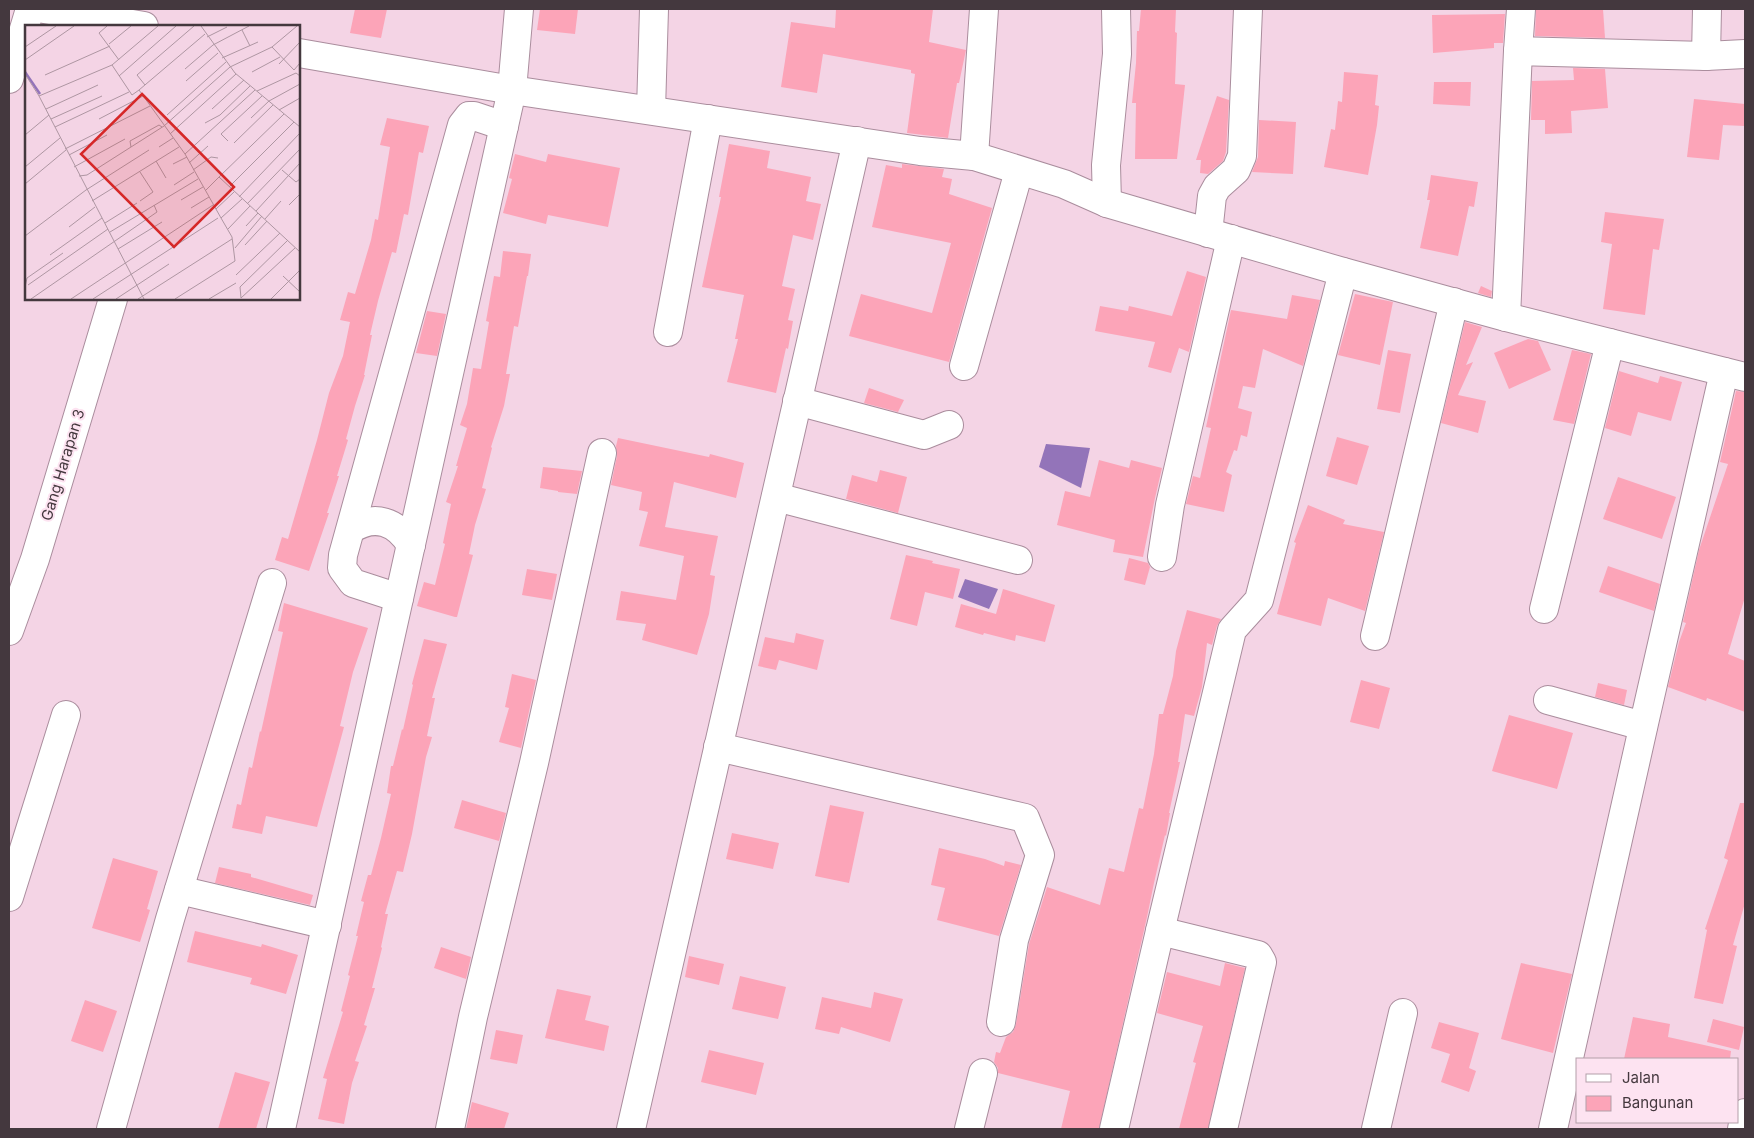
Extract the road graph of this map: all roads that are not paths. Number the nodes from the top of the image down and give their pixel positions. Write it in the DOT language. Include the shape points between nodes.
graph roads {
  1 [pos="30,9"];
  2 [pos="44,9"];
  3 [pos="518,9"];
  4 [pos="654,9"];
  5 [pos="984,9"];
  6 [pos="1116,9"];
  7 [pos="1248,9"];
  8 [pos="1521,9"];
  9 [pos="1707,9"];
  10 [pos="25,25"];
  11 [pos="138,25"];
  12 [pos="25,26"];
  13 [pos="1518,51"];
  14 [pos="300,53"];
  15 [pos="1745,54"];
  16 [pos="1706,56"];
  17 [pos="9,79"];
  18 [pos="512,90"];
  19 [pos="651,110"];
  20 [pos="708,118"];
  21 [pos="504,126"];
  22 [pos="857,140"];
  23 [pos="974,156"];
  24 [pos="1020,170"];
  25 [pos="1107,203"];
  26 [pos="1219,236"];
  27 [pos="1343,272"];
  28 [pos="113,300"];
  29 [pos="1454,302"];
  30 [pos="1506,317"];
  31 [pos="668,332"];
  32 [pos="1610,343"];
  33 [pos="964,366"];
  34 [pos="1735,375"];
  35 [pos="797,401"];
  36 [pos="949,425"];
  37 [pos="602,453"];
  38 [pos="776,497"];
  39 [pos="351,529"];
  40 [pos="411,545"];
  41 [pos="1162,557"];
  42 [pos="1018,560"];
  43 [pos="272,583"];
  44 [pos="399,598"];
  45 [pos="1544,609"];
  46 [pos="9,631"];
  47 [pos="1375,636"];
  48 [pos="1548,700"];
  49 [pos="66,715"];
  50 [pos="1643,726"];
  51 [pos="718,747"];
  52 [pos="179,890"];
  53 [pos="9,897"];
  54 [pos="327,925"];
  55 [pos="1160,931"];
  56 [pos="1403,1013"];
  57 [pos="1001,1022"];
  58 [pos="983,1073"];
  59 [pos="1745,1113"];
  60 [pos="112,1129"];
  61 [pos="281,1129"];
  62 [pos="450,1129"];
  63 [pos="631,1129"];
  64 [pos="969,1129"];
  65 [pos="1114,1129"];
  66 [pos="1224,1129"];
  67 [pos="1376,1129"];
  68 [pos="1554,1129"];
  69 [pos="1742,1129"];
  1 -- 10 [label="street"];
  2 -- 11 [label="street"];
  3 -- 18 [label="street"];
  4 -- 19 [label="street"];
  5 -- 23 [label="street"];
  6 -- 25 [label="street" via="1117,54 1106,165"];
  7 -- 26 [label="street" via="1242,156 1236,170 1212,196"];
  8 -- 13 [label="street"];
  9 -- 16 [label="street"];
  12 -- 17 [label="street"];
  13 -- 16 [label="street"];
  13 -- 30 [label="street"];
  14 -- 18 [label="street"];
  15 -- 16 [label="street"];
  18 -- 19 [label="street"];
  18 -- 21 [label="street"];
  19 -- 20 [label="street"];
  20 -- 22 [label="street"];
  20 -- 31 [label="street"];
  21 -- 39 [label="street" via="474,116 468,116 462,125"];
  21 -- 40 [label="street"];
  22 -- 23 [label="street"];
  22 -- 35 [label="street"];
  23 -- 24 [label="street"];
  24 -- 25 [label="street" via="1064,184"];
  24 -- 33 [label="street"];
  25 -- 26 [label="street"];
  26 -- 27 [label="street"];
  26 -- 41 [label="street"];
  27 -- 29 [label="street"];
  27 -- 55 [label="street" via="1260,600 1232,630"];
  28 -- 46 [label="street, Gang Harapan 3" via="35,559"];
  29 -- 30 [label="street"];
  29 -- 47 [label="street"];
  30 -- 32 [label="street"];
  32 -- 34 [label="street"];
  32 -- 45 [label="street"];
  34 -- 50 [label="street"];
  35 -- 36 [label="street" via="924,435"];
  35 -- 38 [label="street"];
  37 -- 62 [label="street"];
  38 -- 42 [label="street"];
  38 -- 51 [label="street"];
  39 -- 40 [label="street" via="362,522 386,522 400,531"];
  39 -- 44 [label="street" via="343,555 342,568 346,576 353,583"];
  40 -- 44 [label="street"];
  43 -- 52 [label="street"];
  44 -- 54 [label="street"];
  48 -- 50 [label="street"];
  49 -- 53 [label="street"];
  50 -- 68 [label="street"];
  51 -- 57 [label="street" via="1025,818 1040,855 1014,940"];
  51 -- 63 [label="street"];
  52 -- 54 [label="street"];
  52 -- 60 [label="street"];
  54 -- 61 [label="street"];
  55 -- 65 [label="street"];
  55 -- 66 [label="street" via="1261,957"];
  56 -- 67 [label="street"];
  58 -- 64 [label="street"];
  59 -- 69 [label="street"];
}
